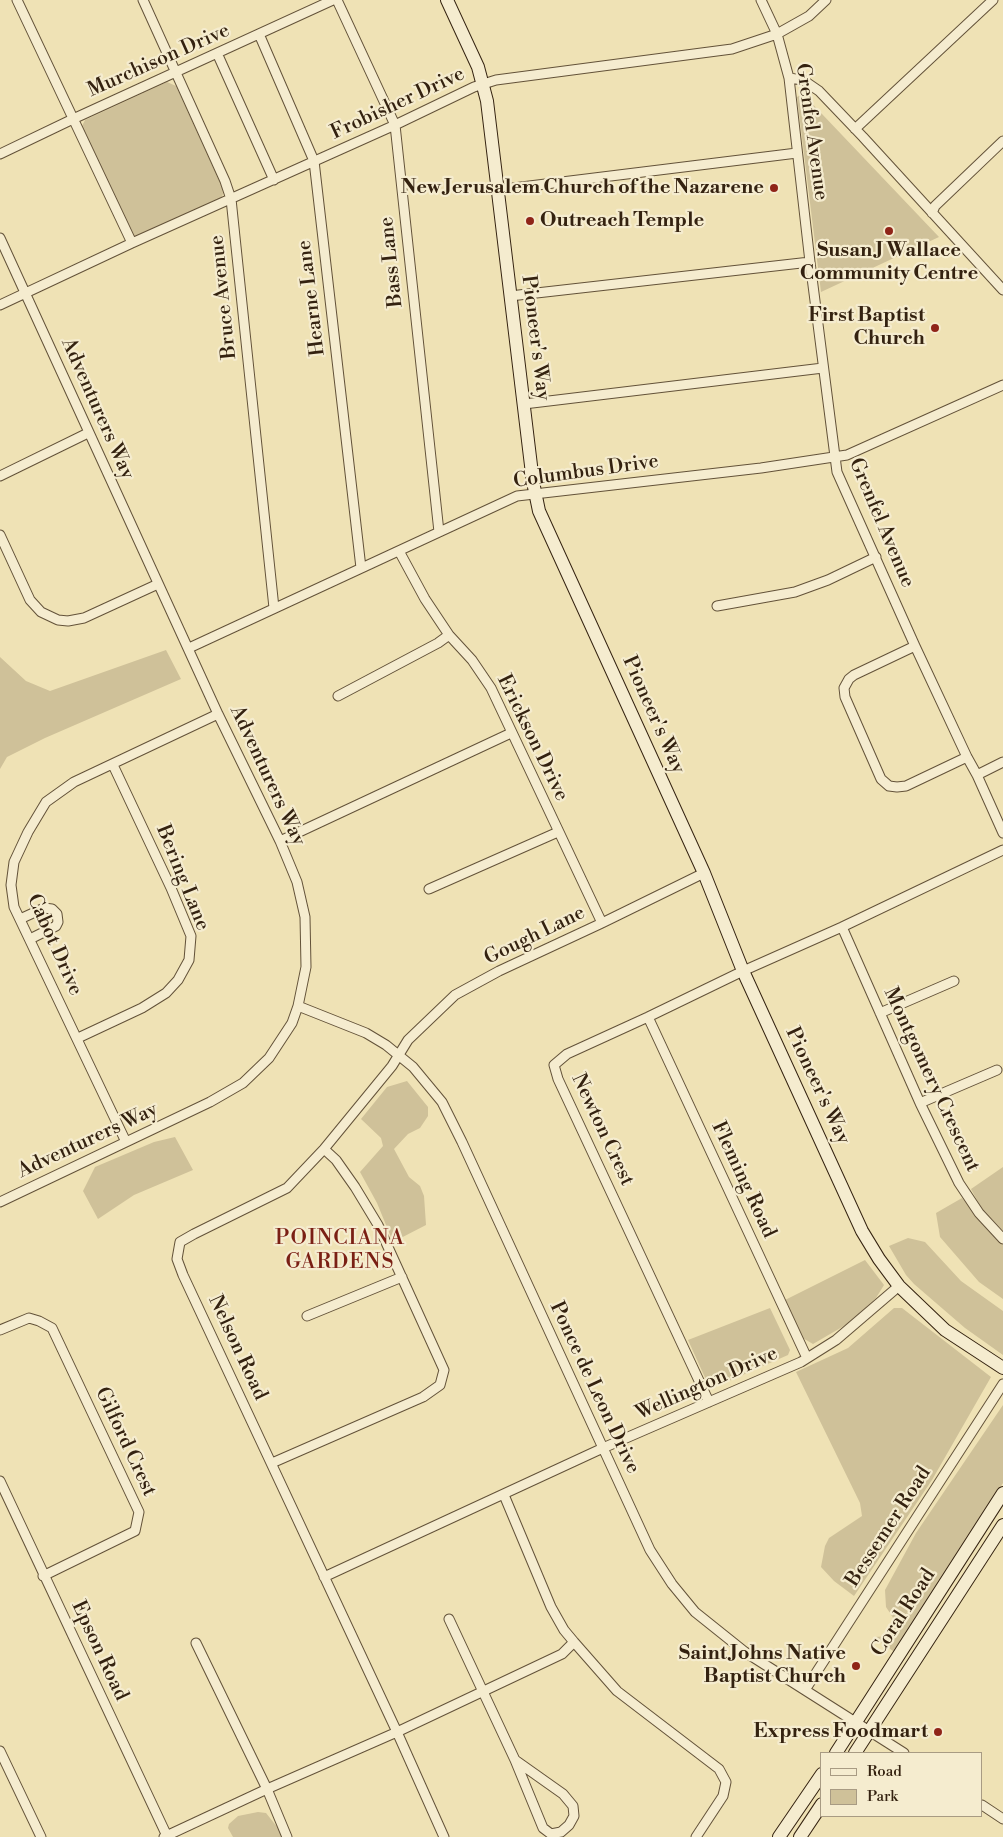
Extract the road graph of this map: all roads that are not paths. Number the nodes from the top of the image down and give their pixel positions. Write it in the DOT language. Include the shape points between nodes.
graph roads {
  1 [pos="17,0"];
  2 [pos="142,0"];
  3 [pos="333,0"];
  4 [pos="337,0"];
  5 [pos="447,0"];
  6 [pos="762,0"];
  7 [pos="826,0"];
  8 [pos="993,0"];
  9 [pos="259,34"];
  10 [pos="777,34"];
  11 [pos="217,53"];
  12 [pos="176,72"];
  13 [pos="789,78"];
  14 [pos="483,84"];
  15 [pos="73,119"];
  16 [pos="395,125"];
  17 [pos="855,129"];
  18 [pos="1003,141"];
  19 [pos="797,153"];
  20 [pos="0,154"];
  21 [pos="314,161"];
  22 [pos="274,180"];
  23 [pos="497,190"];
  24 [pos="231,199"];
  25 [pos="932,213"];
  26 [pos="0,238"];
  27 [pos="132,243"];
  28 [pos="810,262"];
  29 [pos="1003,289"];
  30 [pos="25,292"];
  31 [pos="510,296"];
  32 [pos="0,305"];
  33 [pos="823,368"];
  34 [pos="1003,385"];
  35 [pos="524,404"];
  36 [pos="88,433"];
  37 [pos="834,458"];
  38 [pos="0,476"];
  39 [pos="535,494"];
  40 [pos="439,532"];
  41 [pos="0,534"];
  42 [pos="399,551"];
  43 [pos="876,558"];
  44 [pos="361,568"];
  45 [pos="158,584"];
  46 [pos="716,606"];
  47 [pos="274,608"];
  48 [pos="449,635"];
  49 [pos="915,646"];
  50 [pos="189,648"];
  51 [pos="338,696"];
  52 [pos="218,714"];
  53 [pos="511,733"];
  54 [pos="967,757"];
  55 [pos="1003,762"];
  56 [pos="113,765"];
  57 [pos="977,775"];
  58 [pos="558,832"];
  59 [pos="1003,833"];
  60 [pos="280,841"];
  61 [pos="1003,850"];
  62 [pos="704,873"];
  63 [pos="429,889"];
  64 [pos="20,918"];
  65 [pos="602,923"];
  66 [pos="842,927"];
  67 [pos="30,939"];
  68 [pos="744,971"];
  69 [pos="954,981"];
  70 [pos="298,1006"];
  71 [pos="880,1013"];
  72 [pos="648,1017"];
  73 [pos="78,1038"];
  74 [pos="398,1055"];
  75 [pos="997,1070"];
  76 [pos="920,1103"];
  77 [pos="126,1142"];
  78 [pos="324,1149"];
  79 [pos="0,1202"];
  80 [pos="1003,1239"];
  81 [pos="402,1277"];
  82 [pos="900,1286"];
  83 [pos="307,1316"];
  84 [pos="0,1330"];
  85 [pos="807,1358"];
  86 [pos="1003,1368"];
  87 [pos="1003,1384"];
  88 [pos="709,1402"];
  89 [pos="603,1448"];
  90 [pos="272,1463"];
  91 [pos="0,1482"];
  92 [pos="1003,1493"];
  93 [pos="504,1495"];
  94 [pos="983,1524"];
  95 [pos="1000,1529"];
  96 [pos="43,1576"];
  97 [pos="324,1577"];
  98 [pos="449,1618"];
  99 [pos="914,1632"];
  100 [pos="928,1640"];
  101 [pos="574,1642"];
  102 [pos="196,1643"];
  103 [pos="805,1690"];
  104 [pos="483,1691"];
  105 [pos="857,1722"];
  106 [pos="870,1731"];
  107 [pos="397,1732"];
  108 [pos="0,1751"];
  109 [pos="837,1752"];
  110 [pos="856,1752"];
  111 [pos="902,1752"];
  112 [pos="515,1760"];
  113 [pos="820,1777"];
  114 [pos="267,1790"];
  115 [pos="801,1805"];
  116 [pos="983,1806"];
  117 [pos="820,1807"];
  118 [pos="814,1815"];
  119 [pos="1003,1819"];
  120 [pos="166,1836"];
  121 [pos="41,1837"];
  122 [pos="287,1837"];
  123 [pos="444,1837"];
  124 [pos="696,1837"];
  125 [pos="780,1837"];
  126 [pos="800,1837"];
  1 -- 15 [label="street"];
  2 -- 12 [label="street, Bruce Avenue"];
  3 -- 9 [label="street, Murchison Drive"];
  4 -- 16 [label="street, Bass Lane"];
  5 -- 14 [label="main road, Pioneer's Way"];
  6 -- 10 [label="street, Grenfel Avenue"];
  7 -- 10 [label="street, Frobisher Drive" via="809,16"];
  8 -- 17 [label="street"];
  9 -- 11 [label="street, Murchison Drive"];
  9 -- 21 [label="street, Hearne Lane"];
  10 -- 13 [label="street, Grenfel Avenue"];
  10 -- 14 [label="street, Frobisher Drive" via="732,49"];
  11 -- 12 [label="street, Murchison Drive"];
  11 -- 22 [label="street"];
  12 -- 15 [label="street, Murchison Drive"];
  12 -- 24 [label="street, Bruce Avenue" via="226,181"];
  13 -- 17 [label="street" via="803,80 819,91"];
  13 -- 19 [label="street, Grenfel Avenue"];
  14 -- 16 [label="street, Frobisher Drive"];
  14 -- 23 [label="main road, Pioneer's Way"];
  15 -- 20 [label="street, Murchison Drive"];
  15 -- 27 [label="street"];
  16 -- 21 [label="street, Frobisher Drive"];
  16 -- 40 [label="street, Bass Lane"];
  17 -- 25 [label="street"];
  18 -- 25 [label="street" via="935,206"];
  19 -- 23 [label="street"];
  19 -- 28 [label="street, Grenfel Avenue"];
  21 -- 22 [label="street, Frobisher Drive"];
  21 -- 44 [label="street, Hearne Lane"];
  22 -- 24 [label="street, Frobisher Drive"];
  23 -- 31 [label="main road, Pioneer's Way"];
  24 -- 27 [label="street, Frobisher Drive"];
  24 -- 47 [label="street, Bruce Avenue"];
  25 -- 29 [label="street"];
  26 -- 30 [label="street, Adventurers Way"];
  27 -- 30 [label="street, Frobisher Drive"];
  28 -- 31 [label="street"];
  28 -- 33 [label="street, Grenfel Avenue"];
  30 -- 32 [label="street, Frobisher Drive"];
  30 -- 36 [label="street, Adventurers Way"];
  31 -- 35 [label="main road, Pioneer's Way"];
  33 -- 35 [label="street"];
  33 -- 37 [label="street, Grenfel Avenue"];
  34 -- 37 [label="street, Columbus Drive" via="848,455"];
  35 -- 39 [label="main road, Pioneer's Way"];
  36 -- 38 [label="street"];
  36 -- 45 [label="street, Adventurers Way"];
  37 -- 39 [label="street, Columbus Drive"];
  37 -- 43 [label="street, Grenfel Avenue" via="837,472"];
  39 -- 40 [label="street, Columbus Drive" via="517,496"];
  39 -- 62 [label="main road, Pioneer's Way" via="539,511"];
  40 -- 42 [label="street, Columbus Drive"];
  41 -- 45 [label="street" via="30,600 41,612 58,620 84,618"];
  42 -- 44 [label="street, Columbus Drive"];
  42 -- 48 [label="street, Erickson Drive"];
  43 -- 46 [label="street" via="795,592"];
  43 -- 49 [label="street, Grenfel Avenue"];
  44 -- 47 [label="street, Columbus Drive"];
  45 -- 50 [label="street, Adventurers Way"];
  47 -- 50 [label="street, Columbus Drive"];
  48 -- 51 [label="street"];
  48 -- 53 [label="street, Erickson Drive" via="491,688"];
  49 -- 54 [label="street, Grenfel Avenue"];
  49 -- 54 [label="street" via="854,675 844,688 845,697 882,779 889,786 906,786"];
  50 -- 52 [label="street, Adventurers Way"];
  52 -- 56 [label="street, Cabot Drive"];
  52 -- 60 [label="street, Adventurers Way"];
  53 -- 58 [label="street, Erickson Drive"];
  53 -- 60 [label="street"];
  54 -- 57 [label="street, Grenfel Avenue"];
  55 -- 57 [label="street"];
  56 -- 64 [label="street, Cabot Drive" via="74,782 46,802 14,862 11,885 14,907"];
  56 -- 73 [label="street, Bering Lane" via="191,936 189,960 166,993"];
  57 -- 59 [label="street, Grenfel Avenue"];
  58 -- 63 [label="street"];
  58 -- 65 [label="street, Erickson Drive"];
  60 -- 70 [label="street, Adventurers Way" via="297,882 305,917 306,967"];
  61 -- 66 [label="street, Newton Crest"];
  62 -- 65 [label="street, Gough Lane"];
  62 -- 68 [label="main road, Pioneer's Way"];
  64 -- 67 [label="street, Cabot Drive"];
  64 -- 67 [label="street" via="44,908 57,914 56,926"];
  65 -- 74 [label="street, Gough Lane" via="499,971 455,996 408,1040"];
  66 -- 68 [label="street, Newton Crest"];
  66 -- 71 [label="street, Montgomery Crescent"];
  67 -- 73 [label="street, Cabot Drive"];
  68 -- 72 [label="street, Newton Crest"];
  68 -- 82 [label="main road, Pioneer's Way" via="862,1231"];
  69 -- 71 [label="street"];
  70 -- 74 [label="street, Ponce de Leon Drive" via="366,1033"];
  70 -- 77 [label="street, Adventurers Way" via="292,1023 269,1058 244,1083"];
  71 -- 76 [label="street, Montgomery Crescent"];
  72 -- 85 [label="street, Fleming Road"];
  72 -- 88 [label="street, Newton Crest" via="567,1054 554,1065"];
  73 -- 77 [label="street, Cabot Drive"];
  74 -- 78 [label="street, Nelson Road"];
  74 -- 89 [label="street, Ponce de Leon Drive" via="413,1067 442,1102"];
  75 -- 76 [label="street"];
  76 -- 80 [label="street, Montgomery Crescent" via="959,1183 979,1213"];
  77 -- 79 [label="street, Adventurers Way"];
  78 -- 81 [label="street" via="341,1166 378,1224"];
  78 -- 90 [label="street, Nelson Road" via="287,1188 180,1242 177,1259"];
  81 -- 83 [label="street"];
  81 -- 90 [label="street" via="444,1370 440,1385 423,1397"];
  82 -- 85 [label="street, Wellington Drive" via="836,1340"];
  82 -- 86 [label="main road, Pioneer's Way" via="945,1330"];
  84 -- 96 [label="street, Gilford Crest" via="29,1318 52,1328 139,1512 135,1530"];
  85 -- 88 [label="street, Wellington Drive"];
  87 -- 103 [label="street, Bessemer Road"];
  88 -- 89 [label="street, Wellington Drive"];
  89 -- 93 [label="street, Wellington Drive"];
  89 -- 103 [label="street, Ponce de Leon Drive" via="650,1550 695,1612 745,1652"];
  90 -- 97 [label="street, Nelson Road"];
  91 -- 96 [label="street, Epson Road"];
  92 -- 94 [label="main road, Coral Road"];
  93 -- 97 [label="street, Wellington Drive"];
  93 -- 101 [label="street" via="551,1607"];
  94 -- 95 [label="main road"];
  94 -- 99 [label="main road, Coral Road"];
  95 -- 100 [label="main road, Coral Road"];
  96 -- 120 [label="street, Epson Road"];
  97 -- 107 [label="street, Nelson Road"];
  98 -- 104 [label="street"];
  99 -- 100 [label="main road"];
  99 -- 105 [label="main road, Coral Road"];
  100 -- 106 [label="main road, Coral Road"];
  101 -- 104 [label="street" via="562,1654"];
  101 -- 124 [label="street" via="617,1691 719,1769 726,1782 723,1796"];
  102 -- 114 [label="street"];
  103 -- 105 [label="street, Ponce de Leon Drive"];
  104 -- 107 [label="street"];
  104 -- 112 [label="street"];
  105 -- 106 [label="street, Ponce de Leon Drive"];
  105 -- 109 [label="main road, Coral Road"];
  106 -- 110 [label="main road, Coral Road"];
  106 -- 111 [label="street, Ponce de Leon Drive"];
  107 -- 114 [label="street"];
  107 -- 123 [label="street, Nelson Road"];
  108 -- 121 [label="street"];
  112 -- 112 [label="street" via="563,1794 573,1806 574,1816 561,1832 551,1834 543,1828"];
  113 -- 115 [label="main road"];
  114 -- 120 [label="street"];
  114 -- 122 [label="street"];
  115 -- 118 [label="main road"];
  115 -- 125 [label="main road"];
  116 -- 119 [label="street"];
  117 -- 118 [label="main road"];
  118 -- 126 [label="main road"];
}
